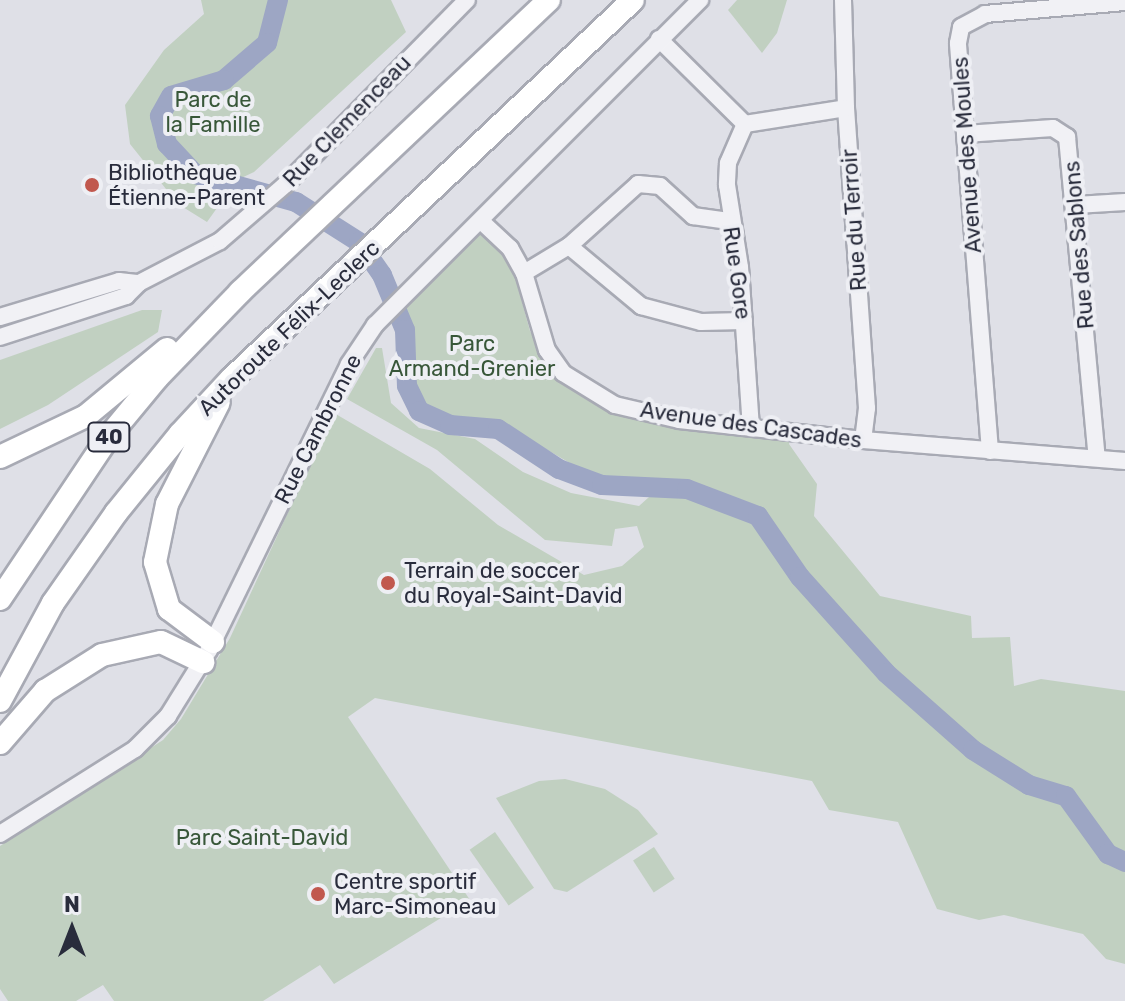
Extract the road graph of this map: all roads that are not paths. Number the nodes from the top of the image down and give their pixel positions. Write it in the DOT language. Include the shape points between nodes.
graph roads {
  1 [pos="467,0"];
  2 [pos="549,0"];
  3 [pos="633,0"];
  4 [pos="700,0"];
  5 [pos="843,0"];
  6 [pos="1125,2"];
  7 [pos="659,39"];
  8 [pos="846,108"];
  9 [pos="745,124"];
  10 [pos="965,134"];
  11 [pos="1125,202"];
  12 [pos="1076,205"];
  13 [pos="481,221"];
  14 [pos="729,221"];
  15 [pos="569,246"];
  16 [pos="524,273"];
  17 [pos="139,283"];
  18 [pos="240,292"];
  19 [pos="0,317"];
  20 [pos="744,321"];
  21 [pos="0,337"];
  22 [pos="231,379"];
  23 [pos="751,427"];
  24 [pos="863,440"];
  25 [pos="990,451"];
  26 [pos="0,457"];
  27 [pos="1097,458"];
  28 [pos="1125,461"];
  29 [pos="0,599"];
  30 [pos="208,652"];
  31 [pos="0,701"];
  32 [pos="0,743"];
  33 [pos="0,834"];
  1 -- 17 [label="street, Rue Clemenceau" via="263,206 184,264"];
  2 -- 18 [label="highway, 40"];
  3 -- 22 [label="highway, Autoroute Félix-Leclerc / 40"];
  4 -- 7 [label="street, Rue Cambronne"];
  5 -- 8 [label="street, Rue du Terroir"];
  6 -- 10 [label="street, Avenue des Moules" via="985,14 961,27"];
  7 -- 9 [label="street"];
  7 -- 13 [label="street, Rue Cambronne"];
  8 -- 9 [label="street"];
  8 -- 24 [label="street, Rue du Terroir" via="867,408"];
  9 -- 14 [label="street, Rue Gore" via="728,163"];
  10 -- 12 [label="street, Rue des Sablons" via="1062,132 1071,147"];
  10 -- 25 [label="street, Avenue des Moules"];
  11 -- 12 [label="street"];
  12 -- 27 [label="street, Rue des Sablons"];
  13 -- 16 [label="street, Avenue des Cascades" via="510,248"];
  13 -- 30 [label="street, Rue Cambronne" via="389,307 349,364"];
  14 -- 15 [label="street" via="693,216 660,186 638,184"];
  14 -- 20 [label="street, Rue Gore"];
  15 -- 16 [label="street"];
  15 -- 20 [label="street" via="641,306 701,322"];
  16 -- 23 [label="street, Avenue des Cascades" via="547,350 563,373 586,390 615,405 658,415"];
  17 -- 19 [label="street, Rue Clemenceau" via="119,281"];
  17 -- 21 [label="street, Rue Clemenceau" via="126,296"];
  18 -- 26 [label="highway" via="209,310 86,416"];
  18 -- 29 [label="highway, 40" via="109,436"];
  20 -- 23 [label="street, Rue Gore"];
  22 -- 30 [label="highway" via="167,504 155,562 169,609"];
  22 -- 31 [label="highway, Autoroute Félix-Leclerc / 40" via="116,513 53,603"];
  23 -- 24 [label="street, Avenue des Cascades"];
  24 -- 25 [label="street, Avenue des Cascades"];
  25 -- 27 [label="street, Avenue des Cascades"];
  27 -- 28 [label="street, Avenue des Cascades"];
  30 -- 32 [label="highway" via="161,642 102,655 45,691"];
  30 -- 33 [label="street, Rue Cambronne" via="186,693 135,749"];
}
